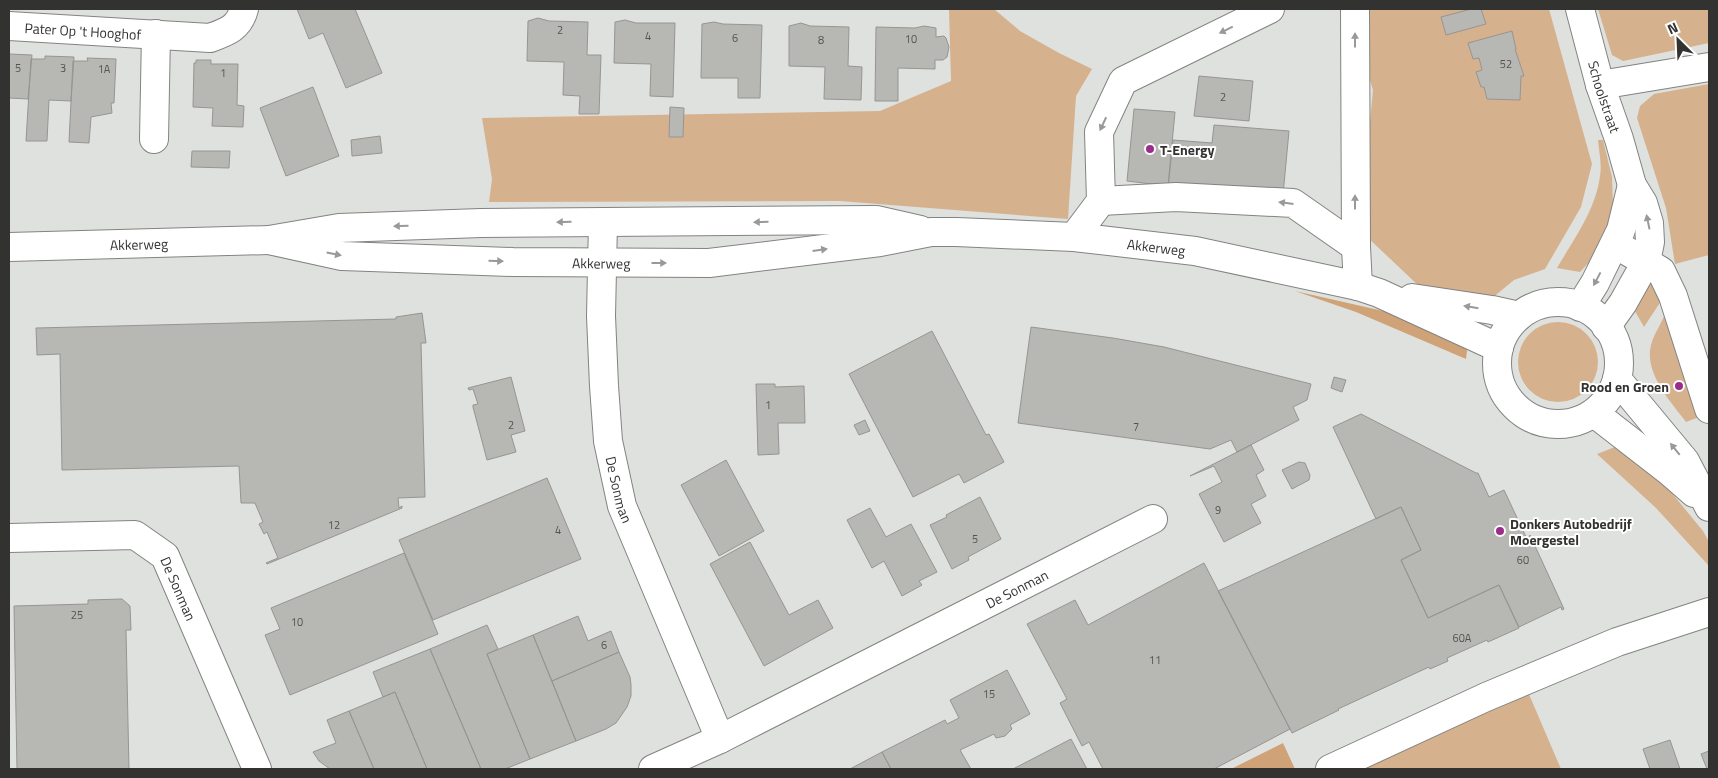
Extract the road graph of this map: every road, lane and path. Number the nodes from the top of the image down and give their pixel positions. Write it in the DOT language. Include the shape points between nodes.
graph roads {
  1 [pos="244,9"];
  2 [pos="1270,9"];
  3 [pos="1355,9"];
  4 [pos="1580,9"];
  5 [pos="9,26"];
  6 [pos="156,34"];
  7 [pos="1709,67"];
  8 [pos="1600,85"];
  9 [pos="154,139"];
  10 [pos="1632,185"];
  11 [pos="1101,201"];
  12 [pos="604,222"];
  13 [pos="931,232"];
  14 [pos="1074,237"];
  15 [pos="269,240"];
  16 [pos="1615,244"];
  17 [pos="9,247"];
  18 [pos="1356,247"];
  19 [pos="602,262"];
  20 [pos="1646,262"];
  21 [pos="1368,289"];
  22 [pos="1580,307"];
  23 [pos="1519,316"];
  24 [pos="1606,327"];
  25 [pos="1499,348"];
  26 [pos="1617,379"];
  27 [pos="1709,409"];
  28 [pos="1594,413"];
  29 [pos="1709,506"];
  30 [pos="1153,518"];
  31 [pos="9,538"];
  32 [pos="1709,612"];
  33 [pos="720,739"];
  34 [pos="257,769"];
  35 [pos="653,769"];
  36 [pos="1330,769"];
  1 -- 6 [label="street, Pater Op 't Hooghof" via="242,18 230,32 210,38"];
  2 -- 11 [label="street, one-way" via="1123,80 1099,132"];
  18 -- 3 [label="street, one-way"];
  4 -- 8 [label="street, Schoolstraat"];
  5 -- 6 [label="street, Pater Op 't Hooghof"];
  6 -- 9 [label="street, Pater Op 't Hooghof"];
  7 -- 8 [label="street"];
  8 -- 10 [label="street, Schoolstraat"];
  10 -- 16 [label="street, Schoolstraat"];
  20 -- 10 [label="street, Schoolstraat, one-way" via="1649,223 1643,203"];
  11 -- 14 [label="street"];
  18 -- 11 [label="street, one-way" via="1293,202 1176,197"];
  13 -- 12 [label="street, Akkerweg, one-way" via="876,220"];
  12 -- 15 [label="street, Akkerweg, one-way" via="339,228"];
  12 -- 19 [label="street, De Sonman"];
  13 -- 14 [label="street, Akkerweg"];
  19 -- 13 [label="street, Akkerweg, one-way" via="709,263 880,242"];
  14 -- 21 [label="street, Akkerweg" via="1195,251"];
  15 -- 17 [label="street, Akkerweg"];
  15 -- 19 [label="street, Akkerweg, one-way" via="342,256"];
  16 -- 20 [label="street"];
  16 -- 22 [label="street, Schoolstraat, one-way"];
  18 -- 21 [label="street"];
  19 -- 33 [label="street, De Sonman" via="601,316 608,441 622,506"];
  20 -- 24 [label="street, Schoolstraat"];
  20 -- 27 [label="street" via="1661,270 1673,296"];
  23 -- 21 [label="street, Akkerweg, one-way"];
  21 -- 25 [label="street, Akkerweg"];
  22 -- 23 [label="street" via="1550,303"];
  22 -- 24 [label="street" via="1594,314"];
  23 -- 25 [label="street" via="1504,334"];
  24 -- 26 [label="street" via="1617,348"];
  25 -- 28 [label="street" via="1499,379 1506,395 1522,413 1552,424 1575,421"];
  26 -- 28 [label="street"];
  29 -- 26 [label="street, one-way" via="1685,461"];
  28 -- 29 [label="street"];
  30 -- 33 [label="street, De Sonman"];
  31 -- 34 [label="street, De Sonman" via="136,536 165,556"];
  32 -- 36 [label="street" via="1616,642"];
  33 -- 35 [label="street, De Sonman"];
}
